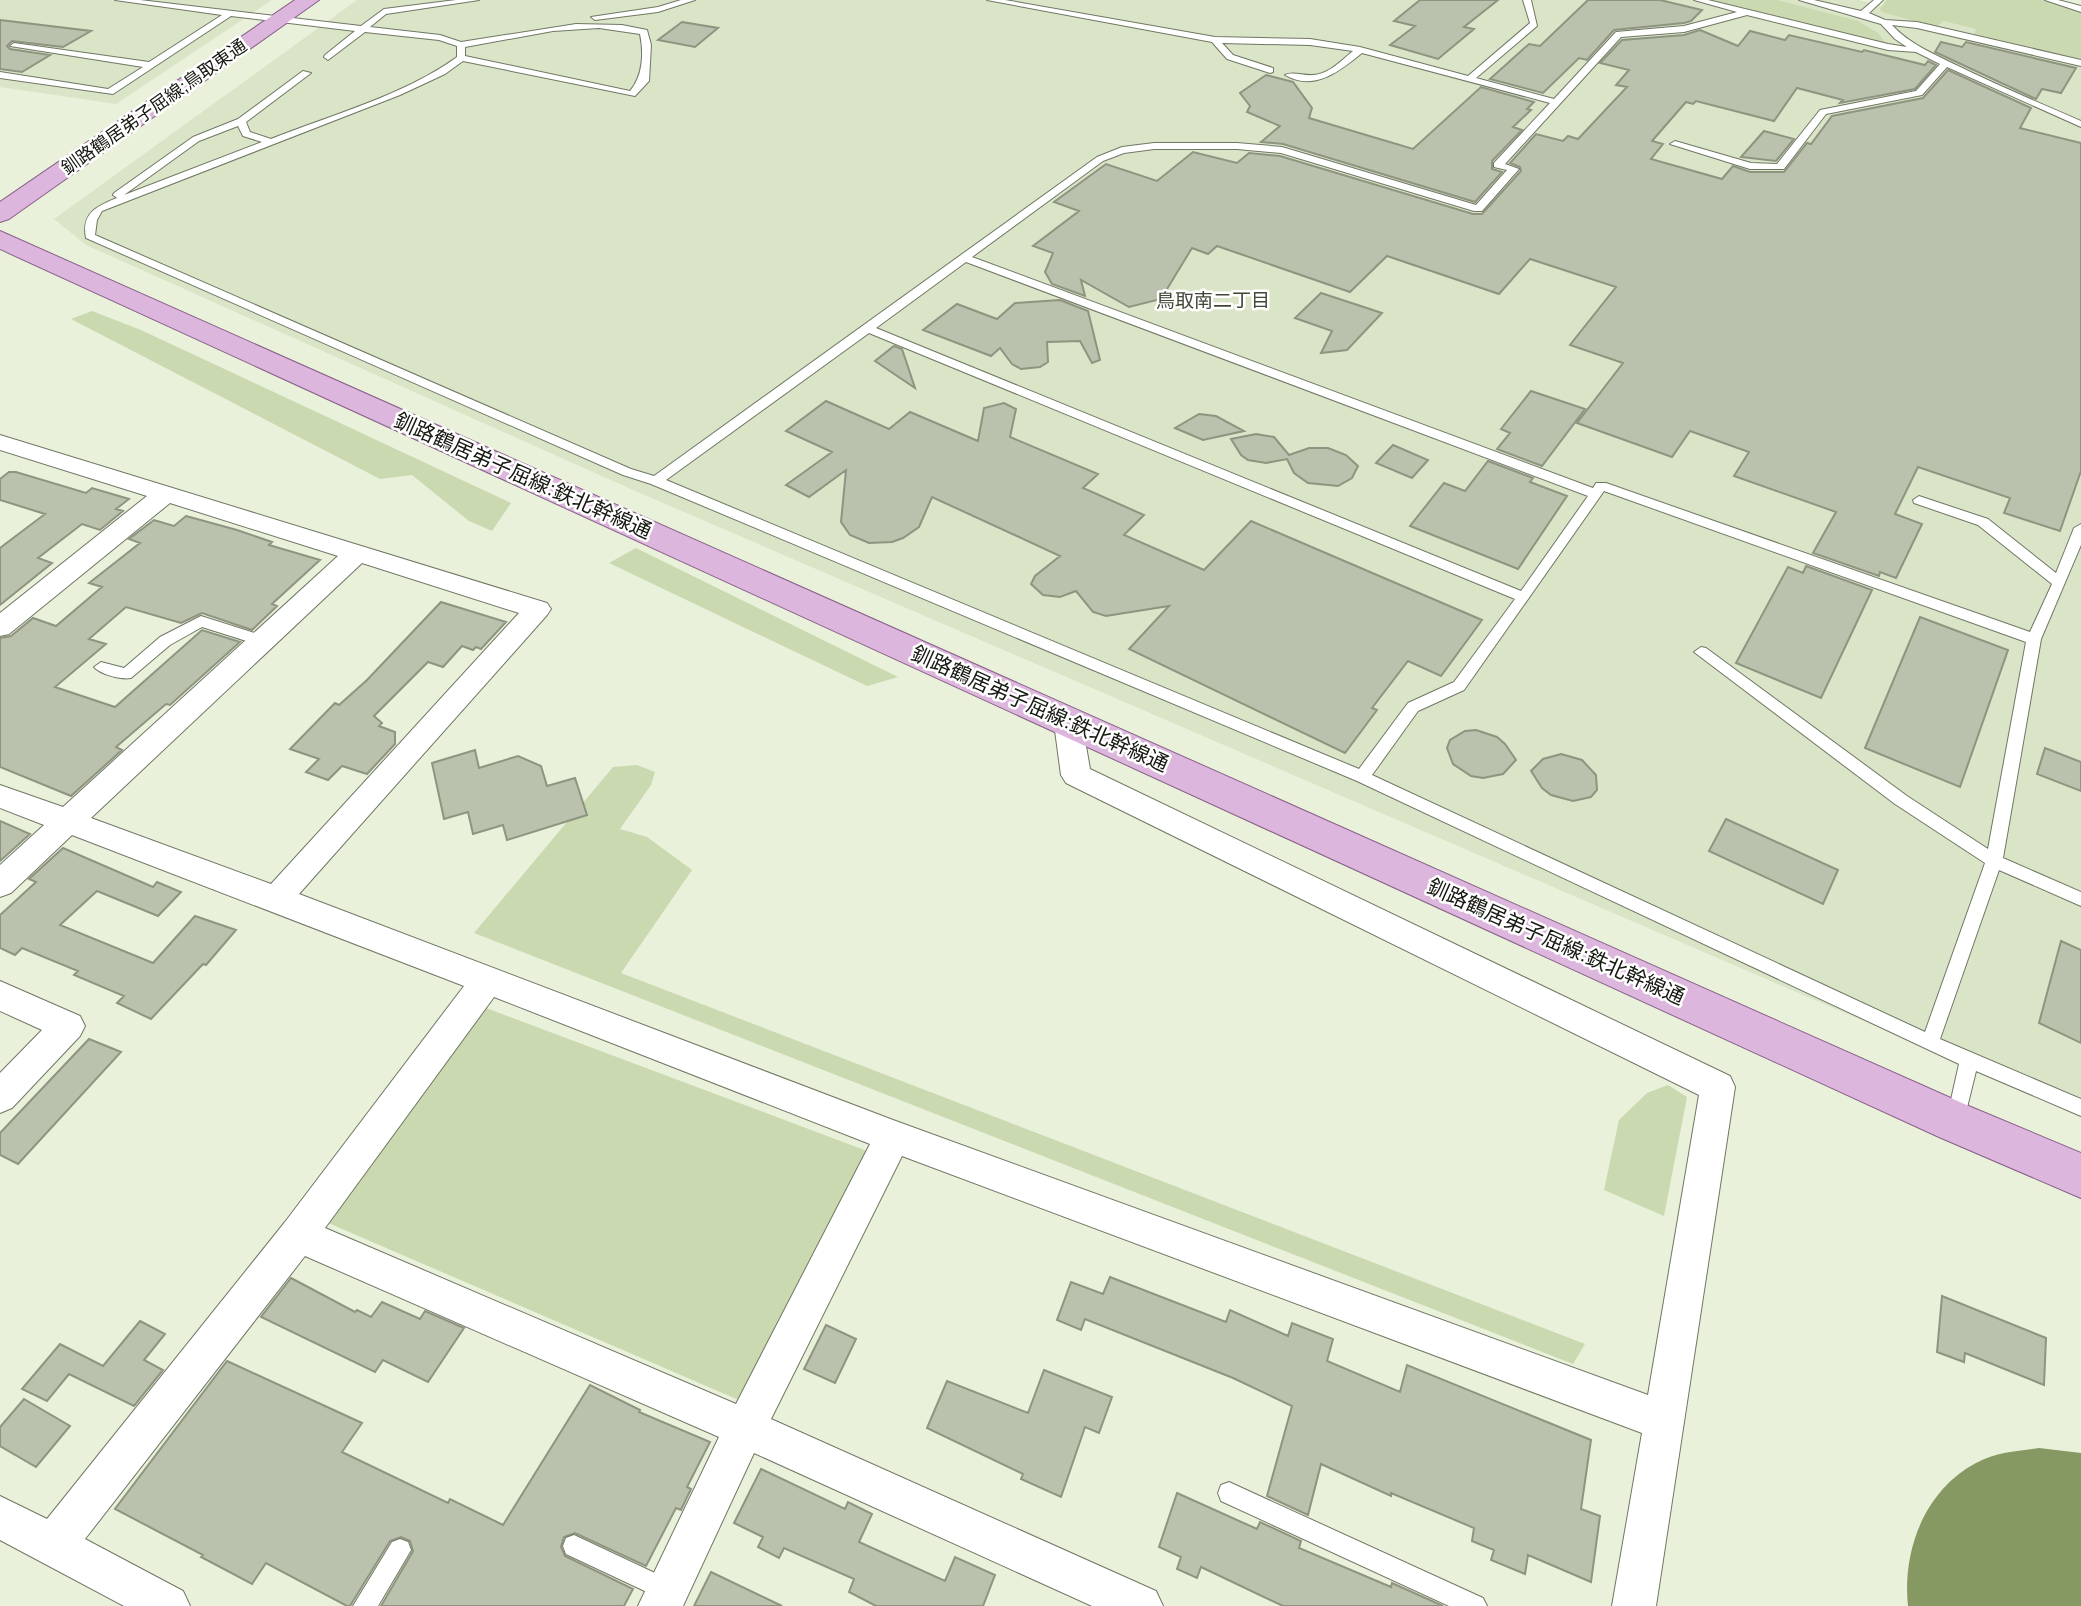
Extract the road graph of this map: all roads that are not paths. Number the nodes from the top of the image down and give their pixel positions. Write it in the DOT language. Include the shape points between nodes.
graph roads {
  1 [pos="119,0"];
  2 [pos="309,0"];
  3 [pos="475,0"];
  4 [pos="691,0"];
  5 [pos="991,0"];
  6 [pos="1527,0"];
  7 [pos="1698,0"];
  8 [pos="1802,0"];
  9 [pos="1880,0"];
  10 [pos="2049,0"];
  11 [pos="156,2"];
  12 [pos="2081,9"];
  13 [pos="1747,12"];
  14 [pos="230,13"];
  15 [pos="1863,14"];
  16 [pos="282,19"];
  17 [pos="1884,22"];
  18 [pos="365,29"];
  19 [pos="440,38"];
  20 [pos="1214,40"];
  21 [pos="461,45"];
  22 [pos="14,46"];
  23 [pos="1360,50"];
  24 [pos="1919,50"];
  25 [pos="328,57"];
  26 [pos="461,58"];
  27 [pos="2081,62"];
  28 [pos="1946,63"];
  29 [pos="151,65"];
  30 [pos="1270,70"];
  31 [pos="306,73"];
  32 [pos="0,75"];
  33 [pos="1290,75"];
  34 [pos="1471,79"];
  35 [pos="1556,102"];
  36 [pos="241,121"];
  37 [pos="2081,124"];
  38 [pos="272,142"];
  39 [pos="1675,145"];
  40 [pos="98,209"];
  41 [pos="0,214"];
  42 [pos="0,239"];
  43 [pos="964,258"];
  44 [pos="868,329"];
  45 [pos="0,442"];
  46 [pos="656,481"];
  47 [pos="165,494"];
  48 [pos="1596,494"];
  49 [pos="1919,500"];
  50 [pos="2081,528"];
  51 [pos="358,552"];
  52 [pos="2059,583"];
  53 [pos="1524,597"];
  54 [pos="0,627"];
  55 [pos="2034,639"];
  56 [pos="262,641"];
  57 [pos="1701,652"];
  58 [pos="101,667"];
  59 [pos="1068,723"];
  60 [pos="1362,777"];
  61 [pos="0,796"];
  62 [pos="67,822"];
  63 [pos="1994,861"];
  64 [pos="0,884"];
  65 [pos="276,899"];
  66 [pos="2081,900"];
  67 [pos="488,980"];
  68 [pos="0,995"];
  69 [pos="1930,1043"];
  70 [pos="1969,1060"];
  71 [pos="0,1097"];
  72 [pos="2081,1108"];
  73 [pos="1955,1122"];
  74 [pos="893,1136"];
  75 [pos="2081,1176"];
  76 [pos="298,1235"];
  77 [pos="1664,1421"];
  78 [pos="745,1428"];
  79 [pos="1229,1493"];
  80 [pos="0,1517"];
  81 [pos="53,1546"];
  82 [pos="574,1546"];
  83 [pos="400,1550"];
  84 [pos="664,1598"];
  85 [pos="168,1606"];
  86 [pos="365,1606"];
  87 [pos="1141,1606"];
  88 [pos="1475,1606"];
  89 [pos="1634,1606"];
  1 -- 11 [label="lane"];
  2 -- 16 [label="main road, 釧路鶴居弟子屈線;鳥取東通"];
  3 -- 18 [label="lane" via="384,12"];
  4 -- 19 [label="lane" via="658,9"];
  5 -- 20 [label="lane"];
  6 -- 34 [label="lane" via="1534,24"];
  7 -- 13 [label="lane"];
  8 -- 15 [label="lane"];
  9 -- 15 [label="lane"];
  10 -- 12 [label="lane"];
  11 -- 14 [label="lane"];
  13 -- 24 [label="lane" via="1888,47"];
  13 -- 35 [label="lane" via="1686,29 1619,34"];
  14 -- 16 [label="lane"];
  14 -- 29 [label="lane"];
  15 -- 17 [label="lane"];
  16 -- 18 [label="lane"];
  16 -- 41 [label="main road, 釧路鶴居弟子屈線;鳥取東通"];
  17 -- 24 [label="lane"];
  17 -- 27 [label="lane" via="1917,25"];
  18 -- 19 [label="lane"];
  18 -- 25 [label="lane"];
  19 -- 21 [label="lane"];
  20 -- 23 [label="lane" via="1310,42"];
  20 -- 30 [label="lane" via="1230,57"];
  21 -- 26 [label="lane"];
  21 -- 26 [label="lane" via="589,25 644,32 647,45 644,81 632,94"];
  22 -- 29 [label="lane"];
  23 -- 33 [label="lane" via="1325,78"];
  23 -- 34 [label="lane"];
  24 -- 28 [label="lane"];
  26 -- 38 [label="lane" via="397,93"];
  28 -- 37 [label="lane"];
  28 -- 39 [label="lane" via="1919,93 1823,112 1780,167 1750,166"];
  29 -- 32 [label="lane" via="110,92"];
  31 -- 36 [label="lane"];
  34 -- 35 [label="lane"];
  35 -- 43 [label="lane" via="1498,164 1514,169 1478,209 1282,150 1154,146 1122,150 1100,159"];
  36 -- 38 [label="lane" via="246,134"];
  36 -- 40 [label="lane" via="196,139"];
  38 -- 40 [label="lane"];
  40 -- 46 [label="lane" via="90,236"];
  42 -- 59 [label="main road, 釧路鶴居弟子屈線:鉄北幹線通"];
  43 -- 44 [label="lane"];
  43 -- 48 [label="lane"];
  44 -- 46 [label="lane"];
  44 -- 53 [label="lane"];
  45 -- 47 [label="street"];
  46 -- 60 [label="lane"];
  47 -- 51 [label="street"];
  47 -- 54 [label="street"];
  48 -- 53 [label="lane"];
  48 -- 55 [label="lane" via="1601,485"];
  49 -- 52 [label="lane" via="1983,522"];
  50 -- 52 [label="lane"];
  51 -- 56 [label="street"];
  51 -- 65 [label="street" via="538,608"];
  52 -- 55 [label="lane"];
  53 -- 60 [label="lane" via="1459,686 1413,707"];
  55 -- 63 [label="lane"];
  56 -- 58 [label="lane" via="201,621 164,640 126,674"];
  56 -- 62 [label="street"];
  57 -- 63 [label="lane" via="1901,800"];
  59 -- 73 [label="main road, 釧路鶴居弟子屈線:鉄北幹線通"];
  59 -- 77 [label="street" via="1076,775 1718,1087"];
  60 -- 69 [label="lane"];
  61 -- 62 [label="street"];
  62 -- 64 [label="street"];
  62 -- 65 [label="street"];
  63 -- 66 [label="lane"];
  63 -- 69 [label="lane"];
  65 -- 67 [label="street"];
  67 -- 74 [label="street"];
  67 -- 76 [label="street"];
  68 -- 71 [label="street" via="68,1026"];
  69 -- 70 [label="lane"];
  70 -- 72 [label="lane"];
  70 -- 73 [label="lane"];
  73 -- 75 [label="main road, 釧路鶴居弟子屈線:鉄北幹線通"];
  74 -- 77 [label="street"];
  74 -- 78 [label="street"];
  76 -- 78 [label="street"];
  76 -- 81 [label="street"];
  77 -- 89 [label="street"];
  78 -- 84 [label="street"];
  78 -- 87 [label="street"];
  79 -- 88 [label="lane"];
  80 -- 81 [label="street"];
  81 -- 85 [label="street"];
  82 -- 84 [label="lane"];
  83 -- 86 [label="lane"];
}
